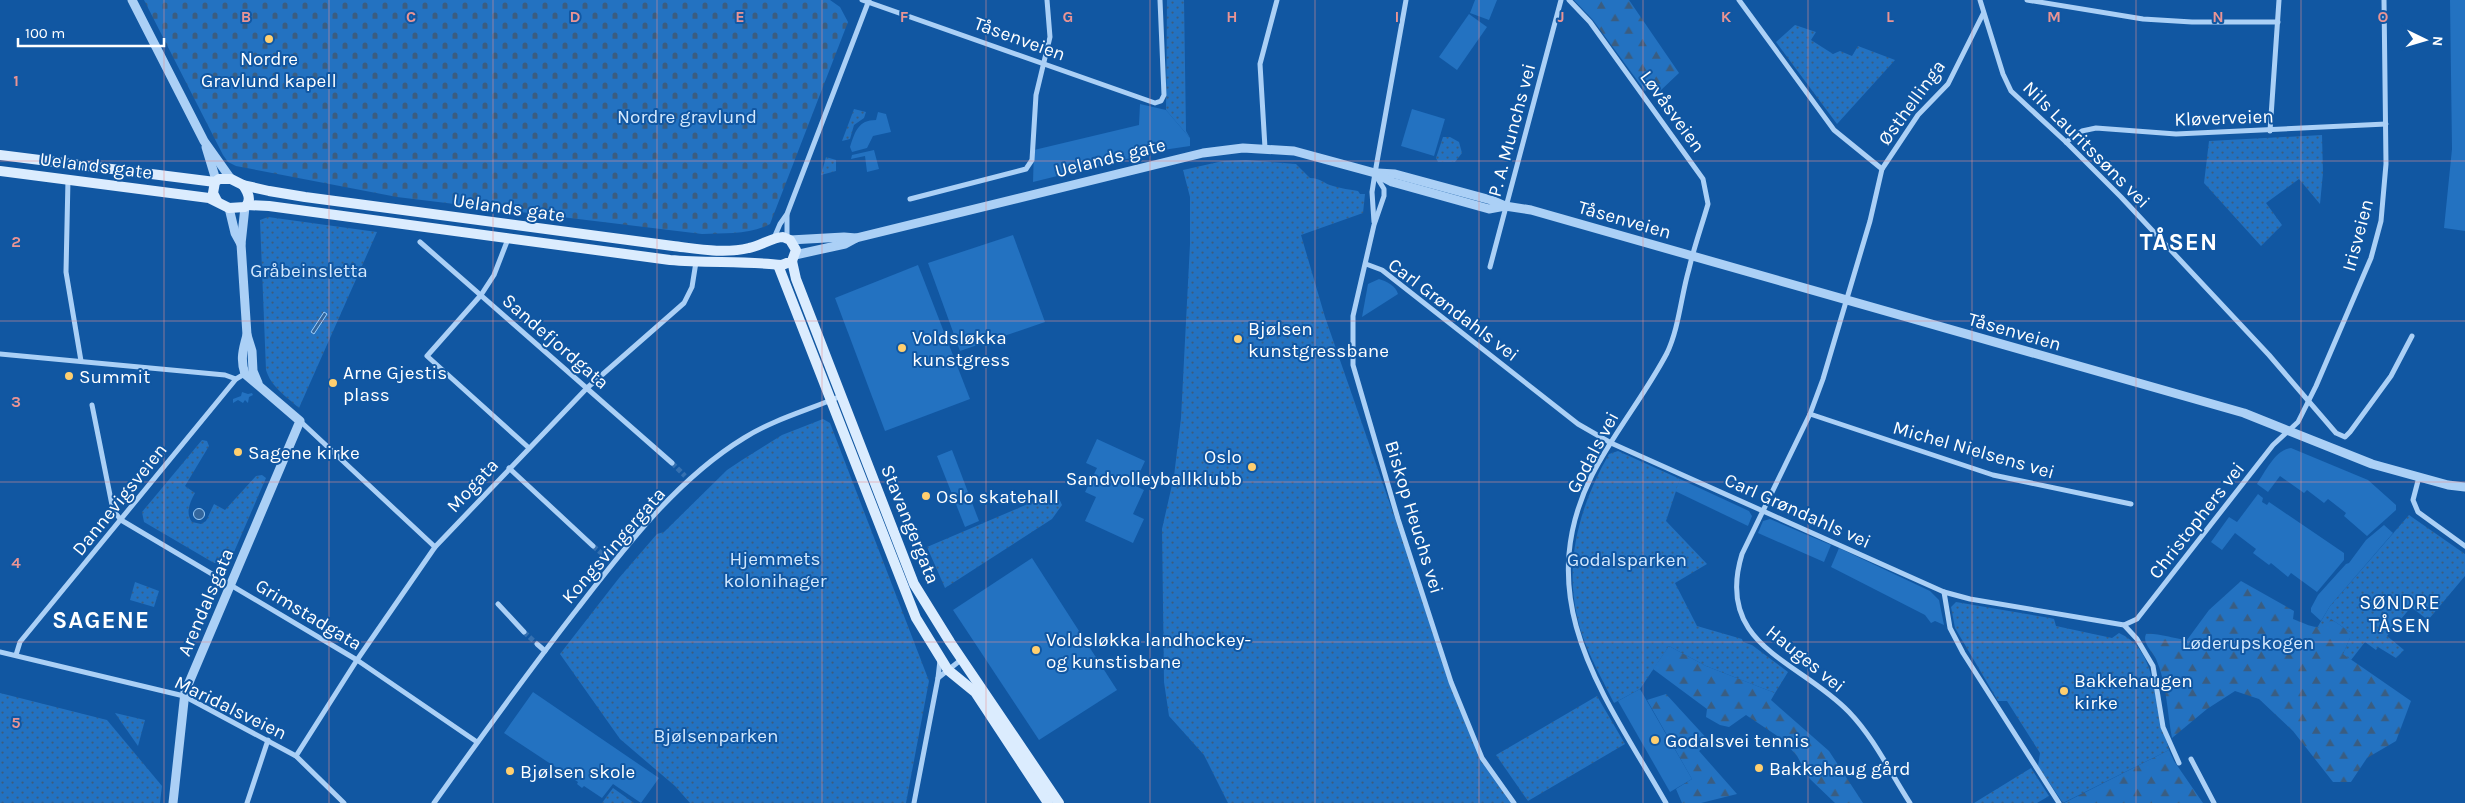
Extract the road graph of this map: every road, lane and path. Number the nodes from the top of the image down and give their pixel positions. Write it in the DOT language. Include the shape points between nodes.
graph roads {
  1 [pos="132,0"];
  2 [pos="862,0"];
  3 [pos="1046,0"];
  4 [pos="1160,0"];
  5 [pos="1277,0"];
  6 [pos="1406,0"];
  7 [pos="1561,0"];
  8 [pos="1569,0"];
  9 [pos="1739,0"];
  10 [pos="1980,0"];
  11 [pos="2027,0"];
  12 [pos="2279,0"];
  13 [pos="2384,0"];
  14 [pos="869,1"];
  15 [pos="1984,14"];
  16 [pos="2278,22"];
  17 [pos="1044,64"];
  18 [pos="2386,124"];
  19 [pos="2270,130"];
  20 [pos="204,142"];
  21 [pos="2066,142"];
  22 [pos="1265,148"];
  23 [pos="0,155"];
  24 [pos="1882,169"];
  25 [pos="0,171"];
  26 [pos="1375,173"];
  27 [pos="68,179"];
  28 [pos="231,179"];
  29 [pos="216,181"];
  30 [pos="243,185"];
  31 [pos="910,199"];
  32 [pos="217,201"];
  33 [pos="246,206"];
  34 [pos="1506,206"];
  35 [pos="229,208"];
  36 [pos="787,214"];
  37 [pos="1374,225"];
  38 [pos="856,238"];
  39 [pos="508,239"];
  40 [pos="789,239"];
  41 [pos="772,240"];
  42 [pos="420,242"];
  43 [pos="241,244"];
  44 [pos="1693,255"];
  45 [pos="794,258"];
  46 [pos="696,262"];
  47 [pos="775,264"];
  48 [pos="1366,264"];
  49 [pos="1490,267"];
  50 [pos="481,295"];
  51 [pos="1846,299"];
  52 [pos="2412,336"];
  53 [pos="0,354"];
  54 [pos="81,361"];
  55 [pos="249,372"];
  56 [pos="236,379"];
  57 [pos="587,388"];
  58 [pos="841,396"];
  59 [pos="2307,400"];
  60 [pos="830,401"];
  61 [pos="92,405"];
  62 [pos="1810,414"];
  63 [pos="300,422"];
  64 [pos="2289,430"];
  65 [pos="1611,443"];
  66 [pos="529,448"];
  67 [pos="672,463"];
  68 [pos="509,468"];
  69 [pos="685,476"];
  70 [pos="2419,477"];
  71 [pos="690,481"];
  72 [pos="2465,487"];
  73 [pos="2131,504"];
  74 [pos="1763,510"];
  75 [pos="121,520"];
  76 [pos="593,546"];
  77 [pos="2465,546"];
  78 [pos="435,547"];
  79 [pos="607,558"];
  80 [pos="612,564"];
  81 [pos="230,584"];
  82 [pos="1944,592"];
  83 [pos="498,604"];
  84 [pos="2124,625"];
  85 [pos="524,632"];
  86 [pos="538,644"];
  87 [pos="544,651"];
  88 [pos="0,652"];
  89 [pos="16,655"];
  90 [pos="940,657"];
  91 [pos="963,659"];
  92 [pos="357,660"];
  93 [pos="948,670"];
  94 [pos="938,678"];
  95 [pos="184,696"];
  96 [pos="268,740"];
  97 [pos="477,742"];
  98 [pos="296,756"];
  99 [pos="2191,759"];
  100 [pos="2179,763"];
  101 [pos="173,803"];
  102 [pos="247,803"];
  103 [pos="344,803"];
  104 [pos="434,803"];
  105 [pos="914,803"];
  106 [pos="1048,803"];
  107 [pos="1059,803"];
  108 [pos="1514,803"];
  109 [pos="1666,803"];
  110 [pos="1910,803"];
  111 [pos="2059,803"];
  112 [pos="2214,803"];
  1 -- 20 [label="street"];
  2 -- 14 [label="street, Tåsenveien"];
  3 -- 17 [label="street" via="1050,37"];
  4 -- 17 [label="street, Tåsenveien" via="1164,95 1161,101 1153,103"];
  5 -- 22 [label="street" via="1260,64"];
  6 -- 26 [label="street"];
  7 -- 34 [label="street, P. A. Munchs vei"];
  8 -- 44 [label="street, Løvåsveien" via="1590,22 1703,179 1708,204"];
  9 -- 24 [label="street" via="1834,130"];
  10 -- 15 [label="street, Nils Lauritssøns vei"];
  11 -- 16 [label="street" via="2143,19"];
  12 -- 16 [label="street"];
  13 -- 18 [label="street, Irisveien"];
  14 -- 17 [label="street, Tåsenveien"];
  14 -- 36 [label="street"];
  15 -- 21 [label="street, Nils Lauritssøns vei" via="2011,91"];
  15 -- 24 [label="street, Østhellinga" via="1948,84 1918,115"];
  16 -- 19 [label="street"];
  17 -- 31 [label="street" via="1036,95 1032,160 1026,169"];
  18 -- 19 [label="street, Kløverveien"];
  18 -- 59 [label="street, Irisveien" via="2380,221 2370,258 2316,386"];
  19 -- 21 [label="street, Kløverveien" via="2176,134 2096,128 2082,131"];
  20 -- 28 [label="street"];
  20 -- 29 [label="street"];
  21 -- 59 [label="street, Nils Lauritssøns vei" via="2121,197"];
  22 -- 26 [label="street, Uelands gate" via="1301,153"];
  22 -- 38 [label="street, Uelands gate" via="1228,149 1195,155"];
  23 -- 29 [label="main road, Uelands gate"];
  24 -- 51 [label="street, Østhellinga"];
  25 -- 27 [label="main road, Uelands gate"];
  26 -- 34 [label="street, Tåsenveien" via="1395,174"];
  26 -- 37 [label="street, Biskop Heuchs vei" via="1372,192"];
  26 -- 37 [label="street, Biskop Heuchs vei" via="1384,189 1384,196"];
  27 -- 32 [label="main road, Uelands gate"];
  27 -- 54 [label="street" via="66,272"];
  28 -- 29 [label="main road, Uelands gate"];
  28 -- 30 [label="main road, Uelands gate"];
  29 -- 32 [label="main road" via="213,193"];
  30 -- 33 [label="main road" via="249,196"];
  30 -- 41 [label="main road, Uelands gate" via="305,197 698,249 737,250"];
  32 -- 35 [label="main road, Uelands gate"];
  33 -- 35 [label="main road, Uelands gate"];
  33 -- 39 [label="main road, Uelands gate" via="269,206"];
  33 -- 43 [label="street"];
  34 -- 44 [label="street, Tåsenveien"];
  34 -- 49 [label="street, P. A. Munchs vei"];
  35 -- 43 [label="street"];
  36 -- 40 [label="street"];
  36 -- 41 [label="street"];
  37 -- 48 [label="street, Biskop Heuchs vei"];
  38 -- 40 [label="street, Uelands gate"];
  38 -- 45 [label="street, Uelands gate"];
  39 -- 46 [label="main road, Uelands gate"];
  39 -- 50 [label="street" via="494,275"];
  40 -- 41 [label="main road, Uelands gate"];
  40 -- 45 [label="main road" via="794,244"];
  41 -- 47 [label="main road" via="767,253"];
  42 -- 50 [label="street, Sandefjordgata"];
  43 -- 55 [label="street" via="247,335 242,366"];
  44 -- 51 [label="street, Tåsenveien"];
  44 -- 65 [label="street, Godals vei" via="1667,352"];
  45 -- 47 [label="main road, Uelands gate" via="786,265"];
  45 -- 58 [label="main road, Stavangergata" via="796,279"];
  46 -- 47 [label="main road, Uelands gate"];
  46 -- 57 [label="street, Mogata" via="692,287 684,303"];
  47 -- 60 [label="main road, Stavangergata"];
  48 -- 65 [label="street, Carl Grøndahls vei" via="1382,270 1578,424"];
  48 -- 108 [label="street, Biskop Heuchs vei" via="1353,316 1353,365 1451,682 1482,758"];
  50 -- 57 [label="street, Sandefjordgata"];
  50 -- 66 [label="street" via="427,356"];
  51 -- 62 [label="street, Hauges vei"];
  51 -- 64 [label="street, Tåsenveien" via="2244,413"];
  52 -- 59 [label="street, Nils Lauritssøns vei" via="2391,376 2345,437 2336,433"];
  53 -- 54 [label="street"];
  54 -- 56 [label="street" via="225,375"];
  55 -- 56 [label="street, Dannevigsveien"];
  55 -- 63 [label="street"];
  56 -- 75 [label="street, Dannevigsveien"];
  57 -- 66 [label="street, Mogata"];
  57 -- 67 [label="street, Sandefjordgata"];
  58 -- 60 [label="street, Kongsvingergata"];
  58 -- 91 [label="main road, Stavangergata" via="914,584"];
  59 -- 64 [label="street, Irisveien" via="2298,422"];
  60 -- 71 [label="street, Kongsvingergata" via="769,424 744,438 714,458"];
  60 -- 90 [label="main road, Stavangergata" via="916,618"];
  61 -- 75 [label="street" via="113,510"];
  62 -- 73 [label="street, Michel Nielsens vei" via="1993,475"];
  62 -- 74 [label="street, Hauges vei"];
  63 -- 78 [label="street"];
  63 -- 81 [label="street, Arendalsgata"];
  64 -- 70 [label="street, Tåsenveien" via="2372,464"];
  64 -- 84 [label="street, Christophers vei" via="2250,474 2137,620"];
  65 -- 74 [label="street, Carl Grøndahls vei"];
  65 -- 109 [label="street, Godals vei" via="1582,497 1573,530 1568,580 1572,612 1592,674"];
  66 -- 68 [label="street, Mogata"];
  68 -- 76 [label="street"];
  68 -- 78 [label="street, Mogata"];
  69 -- 71 [label="street"];
  70 -- 72 [label="street, Tåsenveien"];
  70 -- 77 [label="street" via="2413,500 2418,512"];
  71 -- 80 [label="street, Kongsvingergata" via="647,522"];
  74 -- 82 [label="street, Carl Grøndahls vei"];
  74 -- 110 [label="street, Hauges vei" via="1737,569 1736,588 1743,621 1757,640 1847,709 1865,728"];
  75 -- 81 [label="street, Grimstadgata"];
  75 -- 89 [label="street, Dannevigsveien" via="20,642"];
  78 -- 92 [label="street, Mogata"];
  79 -- 80 [label="street"];
  80 -- 87 [label="street, Kongsvingergata"];
  81 -- 92 [label="street, Grimstadgata"];
  81 -- 95 [label="street, Arendalsgata"];
  82 -- 84 [label="street, Carl Grøndahls vei"];
  82 -- 111 [label="street" via="1950,628 1963,653"];
  83 -- 85 [label="street"];
  84 -- 100 [label="street" via="2137,639 2153,666 2163,727"];
  86 -- 87 [label="street"];
  87 -- 97 [label="street, Kongsvingergata"];
  88 -- 89 [label="street, Maridalsveien"];
  89 -- 95 [label="street, Maridalsveien"];
  90 -- 93 [label="main road, Stavangergata"];
  90 -- 94 [label="street"];
  91 -- 93 [label="street"];
  91 -- 107 [label="main road, Stavangergata"];
  92 -- 97 [label="street, Grimstadgata"];
  92 -- 98 [label="street, Mogata"];
  93 -- 94 [label="street"];
  93 -- 106 [label="main road, Stavangergata" via="974,692"];
  94 -- 105 [label="street"];
  95 -- 96 [label="street, Maridalsveien"];
  95 -- 101 [label="street, Arendalsgata"];
  96 -- 98 [label="street, Maridalsveien"];
  96 -- 102 [label="street"];
  97 -- 104 [label="street, Kongsvingergata"];
  98 -- 103 [label="street, Maridalsveien"];
  99 -- 112 [label="street"];
}
